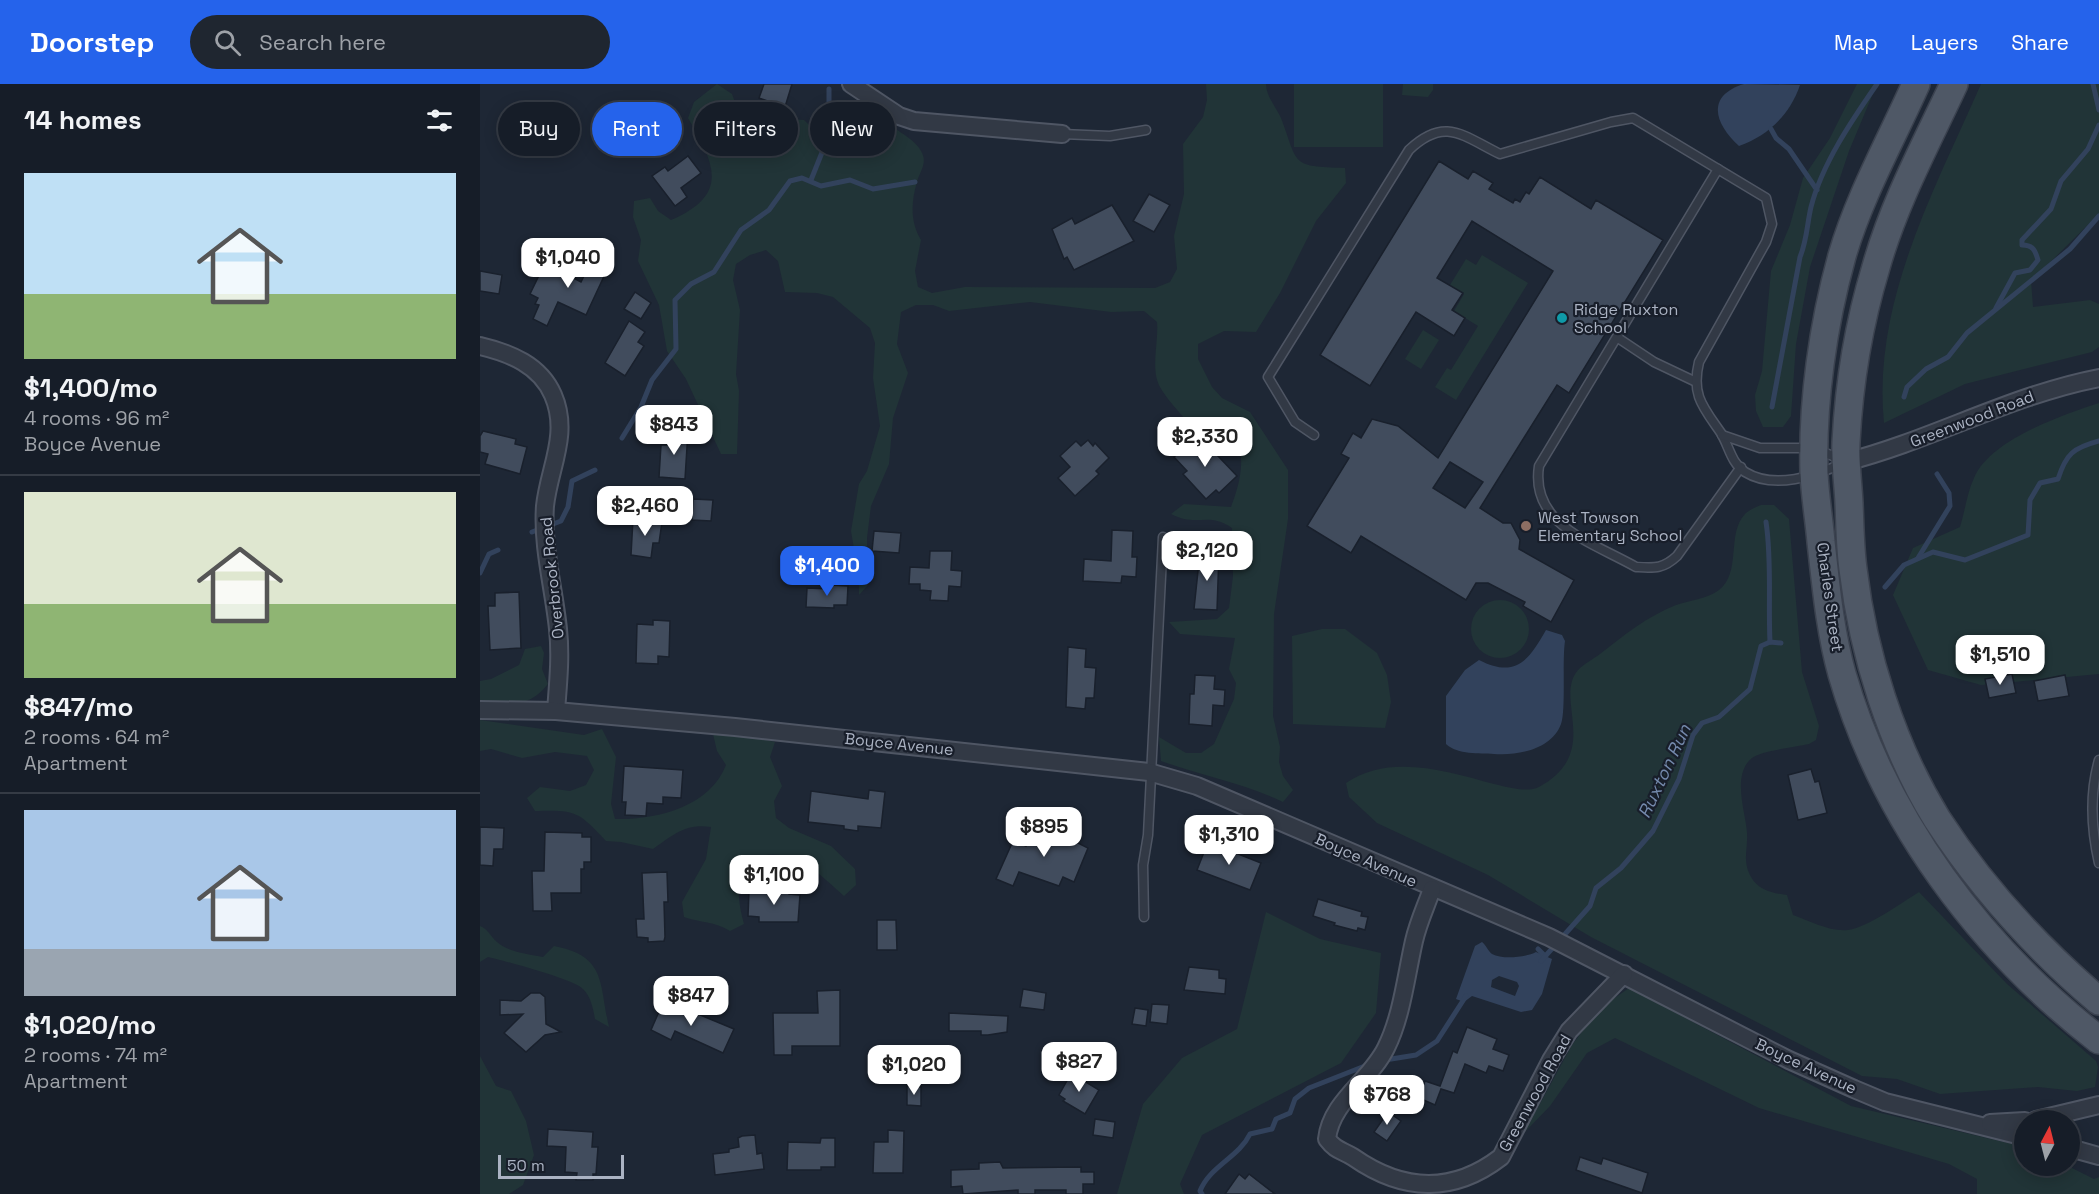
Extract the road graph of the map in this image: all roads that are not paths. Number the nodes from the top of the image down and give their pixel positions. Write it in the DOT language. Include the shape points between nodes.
graph roads {
  1 [pos="851,84"];
  2 [pos="1916,84"];
  3 [pos="1954,84"];
  4 [pos="1146,130"];
  5 [pos="1062,134"];
  6 [pos="1718,169"];
  7 [pos="1618,338"];
  8 [pos="480,346"];
  9 [pos="2099,378"];
  10 [pos="1694,381"];
  11 [pos="1314,435"];
  12 [pos="1722,435"];
  13 [pos="1814,448"];
  14 [pos="1846,462"];
  15 [pos="1741,467"];
  16 [pos="1814,477"];
  17 [pos="1163,537"];
  18 [pos="480,710"];
  19 [pos="556,711"];
  20 [pos="2099,760"];
  21 [pos="1149,772"];
  22 [pos="2099,863"];
  23 [pos="1432,889"];
  24 [pos="1144,917"];
  25 [pos="1624,974"];
  26 [pos="2099,1001"];
  27 [pos="2099,1040"];
  28 [pos="2099,1105"];
  29 [pos="2078,1110"];
  30 [pos="2014,1121"];
  31 [pos="1964,1123"];
  32 [pos="2014,1134"];
  33 [pos="2080,1151"];
  34 [pos="2099,1156"];
  1 -- 5 [label="street" via="899,116 914,121"];
  2 -- 13 [label="main road, Charles Street" via="1842,254 1822,364"];
  3 -- 14 [label="main road, Charles Street" via="1894,214 1876,265 1853,372"];
  4 -- 5 [label="lane" via="1110,136"];
  6 -- 7 [label="lane"];
  6 -- 10 [label="lane" via="1766,198 1772,224 1766,242 1699,362"];
  6 -- 11 [label="lane" via="1633,118 1500,154 1457,131 1440,131 1421,138 1409,150 1268,377 1295,422"];
  7 -- 10 [label="lane" via="1654,362"];
  7 -- 15 [label="lane" via="1539,466 1536,483 1549,514 1636,567 1666,566"];
  8 -- 19 [label="street, Overbrook Road" via="502,351 535,370 552,393 560,424 559,448 545,508 551,592 558,628 560,670"];
  9 -- 14 [label="street, Greenwood Road" via="2007,404 1885,452"];
  10 -- 12 [label="lane" via="1703,407"];
  12 -- 13 [label="lane" via="1760,448"];
  12 -- 15 [label="lane" via="1729,453"];
  13 -- 14 [label="lane"];
  13 -- 16 [label="main road, Charles Street"];
  14 -- 16 [label="lane"];
  14 -- 26 [label="main road, Charles Street" via="1852,569 1859,606 1888,712 1911,769 1937,818 2009,913 2064,971"];
  15 -- 16 [label="lane" via="1759,477"];
  16 -- 27 [label="main road, Charles Street" via="1830,621 1842,672 1860,729 1907,828 1986,932 2053,1002"];
  17 -- 21 [label="lane"];
  18 -- 19 [label="street, Boyce Avenue"];
  19 -- 21 [label="street, Boyce Avenue" via="791,732"];
  20 -- 22 [label="lane" via="2092,785 2092,830"];
  21 -- 23 [label="street, Boyce Avenue" via="1197,786"];
  21 -- 24 [label="lane"];
  23 -- 25 [label="street, Boyce Avenue" via="1549,937"];
  23 -- 25 [label="street, Greenwood Road" via="1418,924 1386,1050 1342,1103 1328,1128 1327,1139 1336,1150 1376,1173 1428,1190 1459,1183 1491,1166 1500,1157 1569,1031"];
  25 -- 31 [label="street, Boyce Avenue" via="1854,1089"];
  28 -- 29 [label="street"];
  30 -- 31 [label="street, Boyce Avenue"];
  31 -- 32 [label="street, Boyce Avenue"];
  33 -- 34 [label="street"];
}
